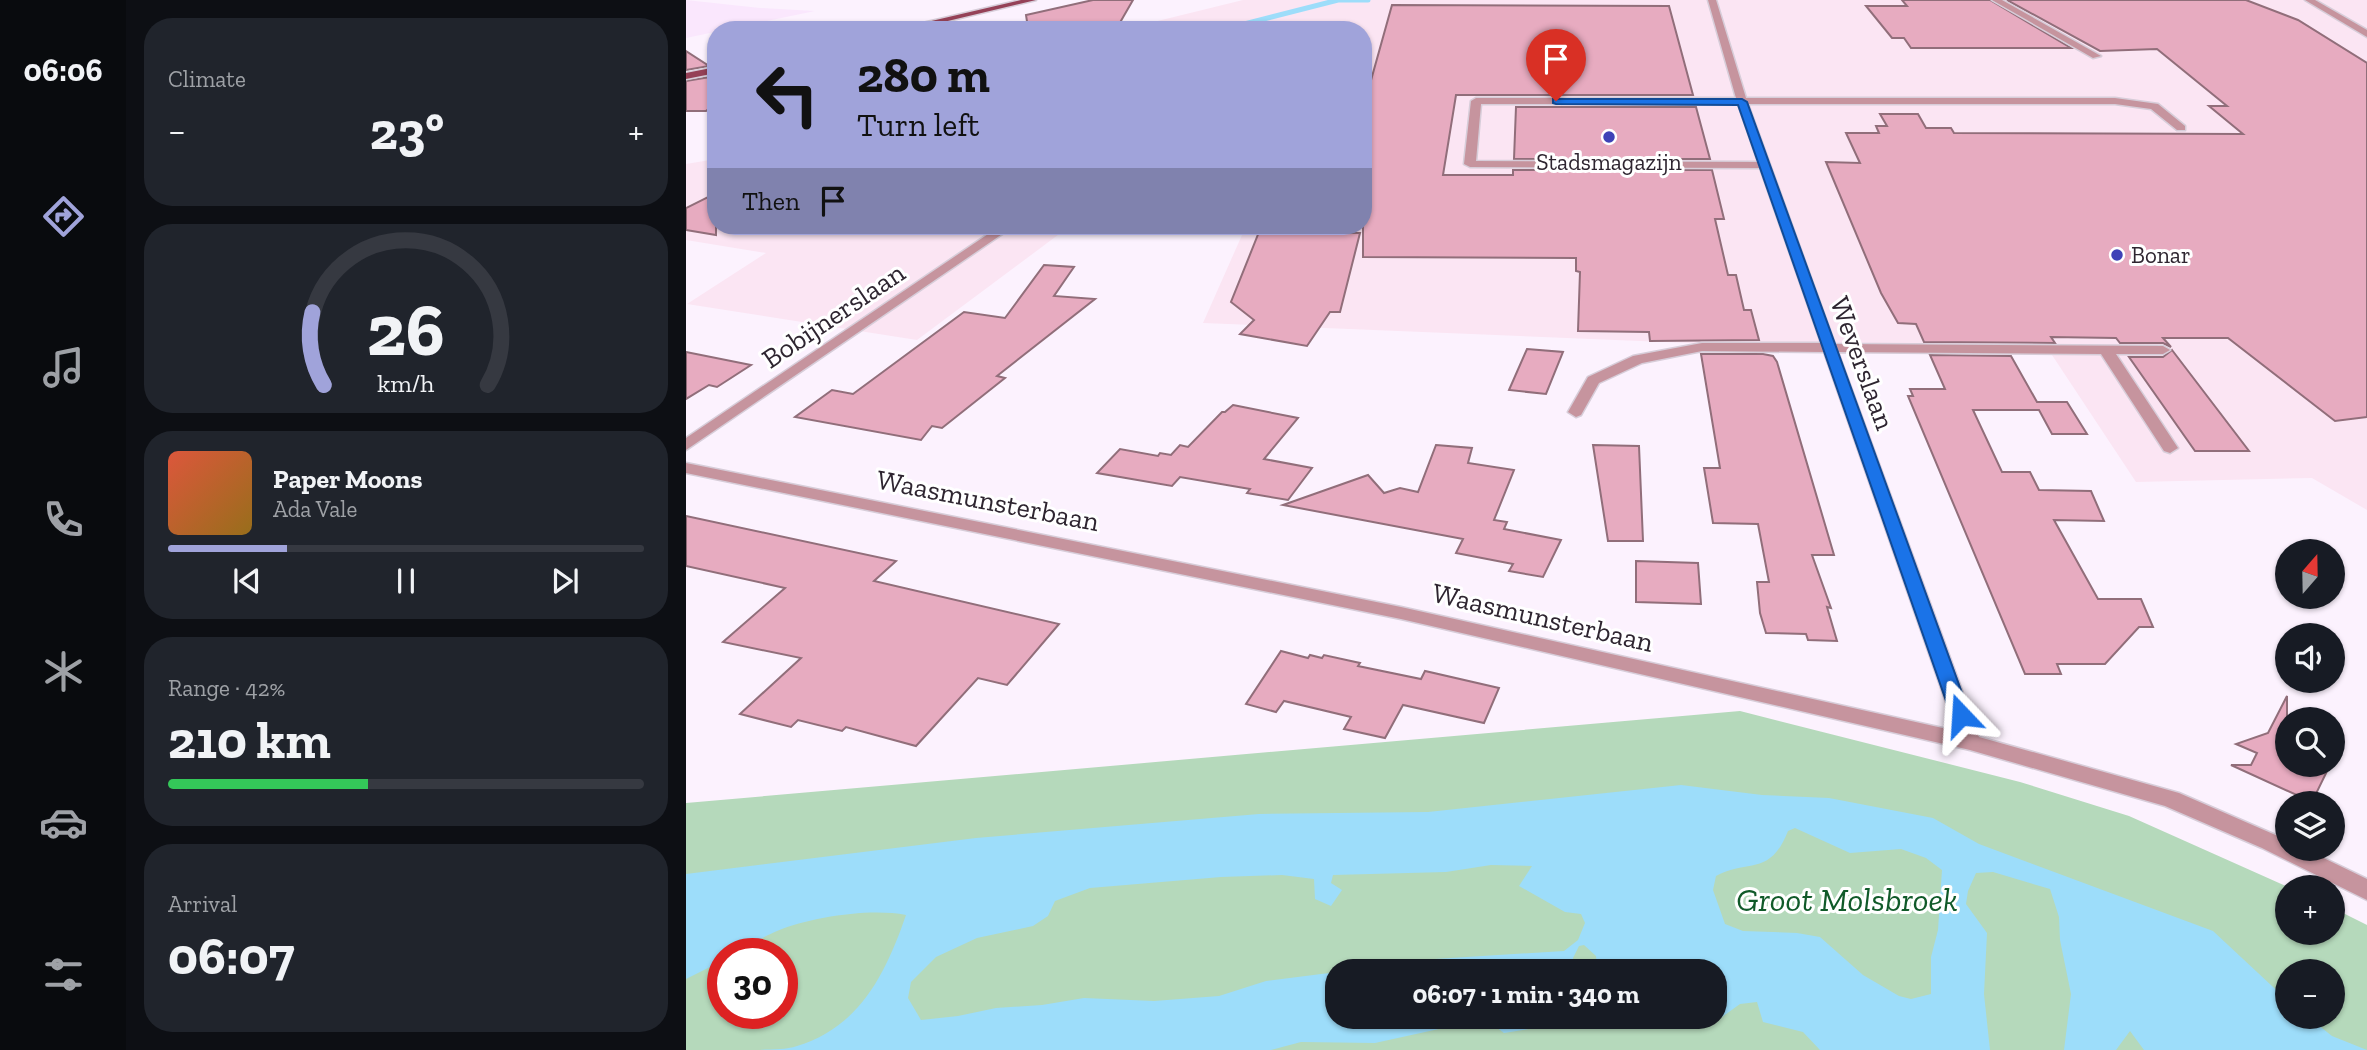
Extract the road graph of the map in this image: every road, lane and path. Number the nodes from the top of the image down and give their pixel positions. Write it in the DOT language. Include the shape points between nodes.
graph roads {
  1 [pos="1032,0"];
  2 [pos="1712,0"];
  3 [pos="1996,0"];
  4 [pos="2309,0"];
  5 [pos="938,21"];
  6 [pos="2367,34"];
  7 [pos="2096,56"];
  8 [pos="707,72"];
  9 [pos="686,76"];
  10 [pos="1742,102"];
  11 [pos="2181,128"];
  12 [pos="1765,165"];
  13 [pos="995,235"];
  14 [pos="1829,346"];
  15 [pos="2105,349"];
  16 [pos="2163,350"];
  17 [pos="1576,412"];
  18 [pos="686,445"];
  19 [pos="2170,448"];
  20 [pos="686,468"];
  21 [pos="1970,742"];
  22 [pos="2367,890"];
  1 -- 5 [label="main road"];
  2 -- 10 [label="street, Weverslaan"];
  3 -- 7 [label="street"];
  4 -- 6 [label="street"];
  8 -- 9 [label="main road"];
  10 -- 11 [label="street" via="2115,101 2154,106"];
  10 -- 12 [label="street, Weverslaan"];
  10 -- 12 [label="street" via="1476,101 1470,164"];
  12 -- 14 [label="street, Weverslaan"];
  13 -- 18 [label="street, Bobijnerslaan"];
  14 -- 15 [label="street"];
  14 -- 17 [label="street" via="1702,347 1638,359 1593,380"];
  14 -- 21 [label="street, Weverslaan"];
  15 -- 16 [label="street"];
  15 -- 19 [label="street"];
  20 -- 21 [label="street, Waasmunsterbaan" via="1401,613"];
  21 -- 22 [label="street, Waasmunsterbaan" via="2171,799"];
}
